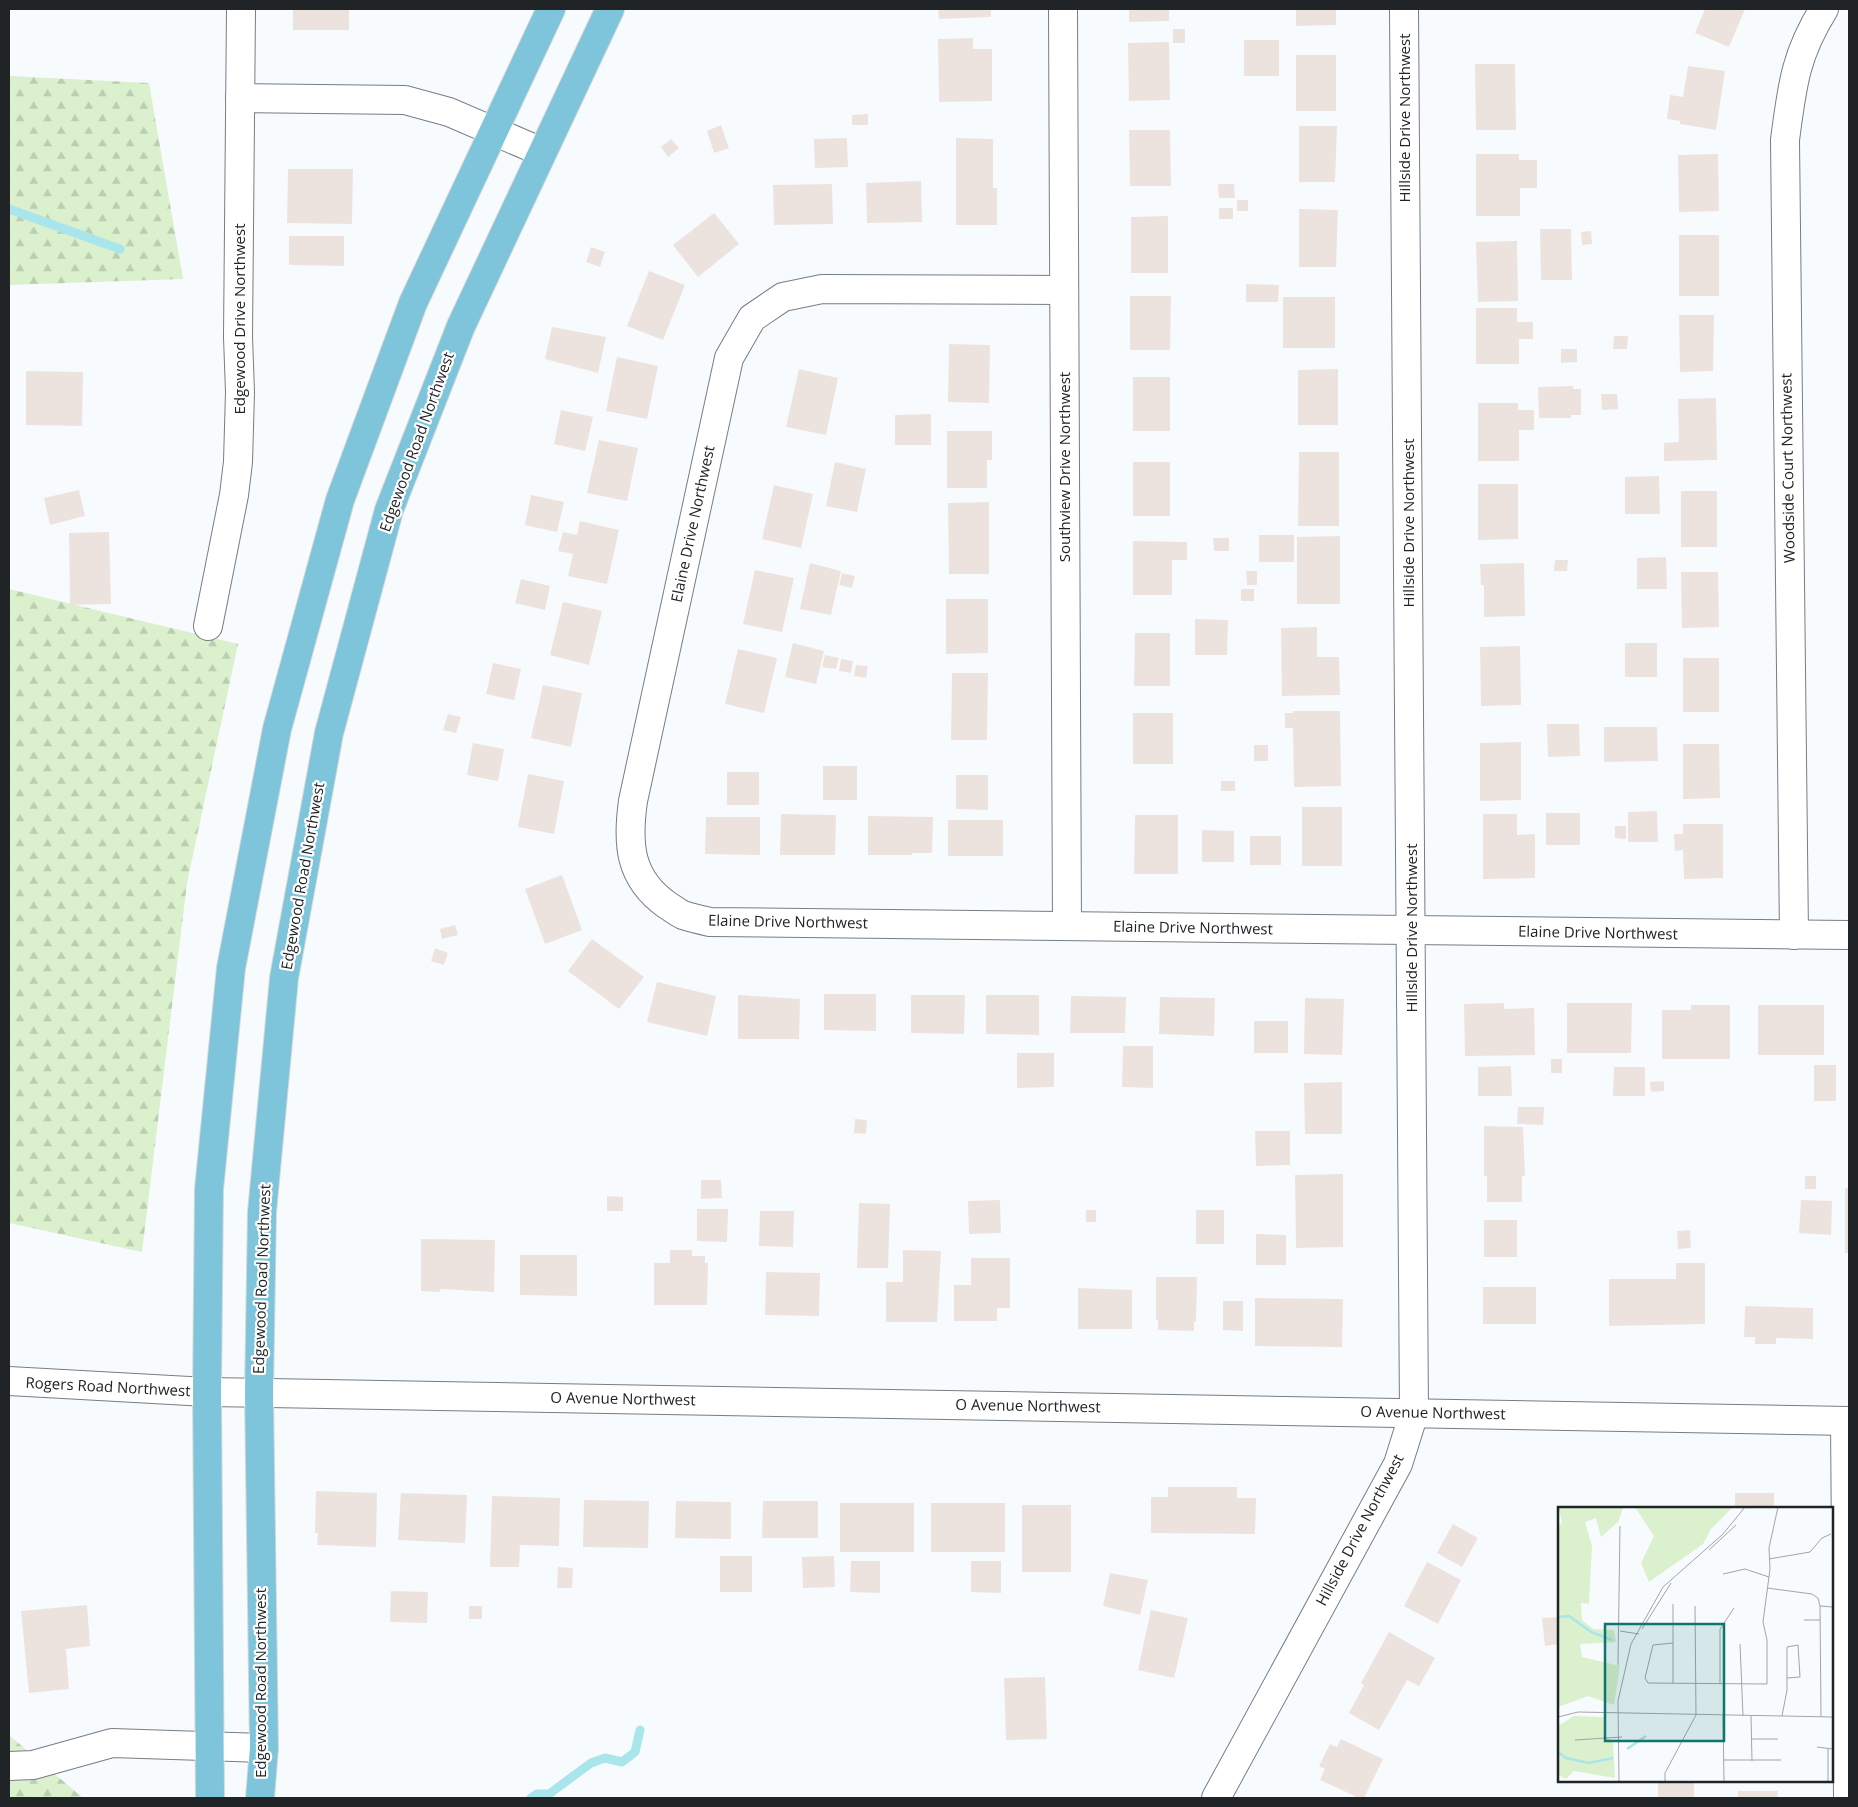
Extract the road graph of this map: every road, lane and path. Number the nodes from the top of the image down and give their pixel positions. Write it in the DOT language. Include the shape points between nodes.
graph roads {
  1 [pos="241,9"];
  2 [pos="550,9"];
  3 [pos="610,9"];
  4 [pos="1063,9"];
  5 [pos="1404,9"];
  6 [pos="1824,9"];
  7 [pos="240,98"];
  8 [pos="493,133"];
  9 [pos="542,152"];
  10 [pos="1064,290"];
  11 [pos="208,626"];
  12 [pos="1067,926"];
  13 [pos="1412,930"];
  14 [pos="1794,935"];
  15 [pos="1849,936"];
  16 [pos="9,1381"];
  17 [pos="207,1392"];
  18 [pos="259,1393"];
  19 [pos="1414,1413"];
  20 [pos="1847,1421"];
  21 [pos="210,1746"];
  22 [pos="264,1748"];
  23 [pos="9,1766"];
  24 [pos="210,1798"];
  25 [pos="260,1798"];
  26 [pos="1216,1798"];
  27 [pos="1848,1798"];
  1 -- 7 [label="street, Edgewood Drive Northwest"];
  2 -- 8 [label="main road"];
  3 -- 9 [label="main road, Edgewood Road Northwest"];
  4 -- 10 [label="street, Southview Drive Northwest"];
  5 -- 13 [label="street, Hillside Drive Northwest"];
  6 -- 14 [label="street, Woodside Court Northwest" via="1809,33 1793,76 1785,140"];
  7 -- 8 [label="street" via="405,100 449,112"];
  7 -- 11 [label="street, Edgewood Drive Northwest" via="238,462"];
  8 -- 9 [label="street"];
  8 -- 17 [label="main road" via="413,303 344,491 277,729 231,968 209,1189"];
  9 -- 18 [label="main road, Edgewood Road Northwest" via="461,326 389,510 329,734 284,978 262,1212"];
  10 -- 12 [label="street, Southview Drive Northwest"];
  10 -- 12 [label="street, Elaine Drive Northwest" via="822,289 783,297 752,318 729,358 629,830 640,879 657,897 682,915 710,922"];
  12 -- 13 [label="street, Elaine Drive Northwest"];
  13 -- 14 [label="street, Elaine Drive Northwest"];
  13 -- 19 [label="street, Hillside Drive Northwest"];
  14 -- 15 [label="street, Elaine Drive Northwest"];
  16 -- 17 [label="street, Rogers Road Northwest"];
  17 -- 18 [label="street, O Avenue Northwest"];
  17 -- 21 [label="main road"];
  18 -- 19 [label="street, O Avenue Northwest"];
  18 -- 22 [label="main road, Edgewood Road Northwest"];
  19 -- 20 [label="street, O Avenue Northwest"];
  19 -- 26 [label="street, Hillside Drive Northwest" via="1398,1464"];
  20 -- 27 [label="street"];
  21 -- 22 [label="street"];
  21 -- 23 [label="street" via="112,1743 33,1764"];
  21 -- 24 [label="main road"];
  22 -- 25 [label="main road, Edgewood Road Northwest"];
}
